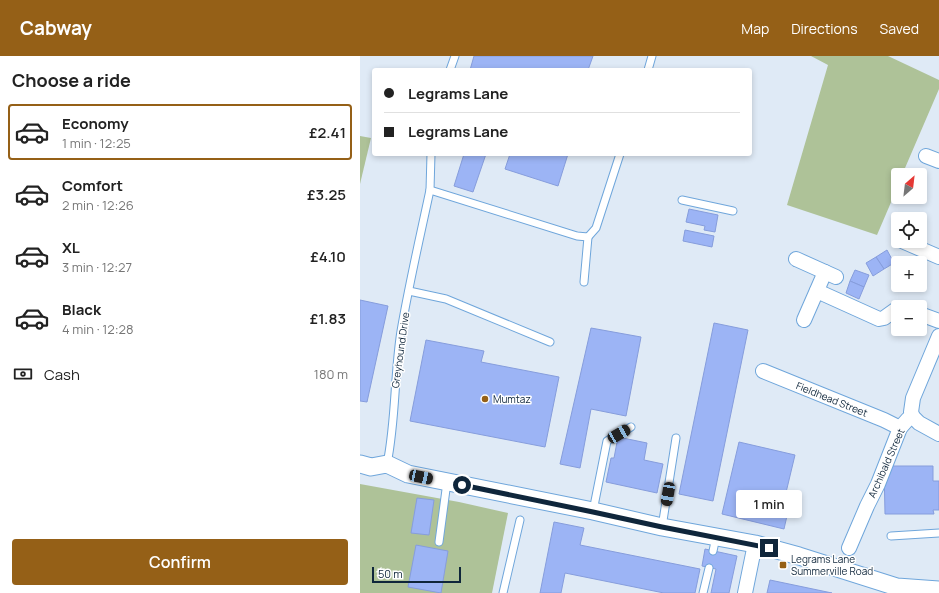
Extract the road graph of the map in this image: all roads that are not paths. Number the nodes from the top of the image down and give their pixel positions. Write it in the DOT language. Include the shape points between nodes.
graph roads {
  1 [pos="455,56"];
  2 [pos="652,56"];
  3 [pos="451,68"];
  4 [pos="649,68"];
  5 [pos="431,156"];
  6 [pos="619,156"];
  7 [pos="430,190"];
  8 [pos="682,200"];
  9 [pos="733,211"];
  10 [pos="588,237"];
  11 [pos="918,248"];
  12 [pos="939,257"];
  13 [pos="796,259"];
  14 [pos="584,282"];
  15 [pos="409,291"];
  16 [pos="817,291"];
  17 [pos="891,313"];
  18 [pos="927,317"];
  19 [pos="804,320"];
  20 [pos="939,321"];
  21 [pos="939,336"];
  22 [pos="550,342"];
  23 [pos="763,371"];
  24 [pos="913,417"];
  25 [pos="631,427"];
  26 [pos="900,428"];
  27 [pos="939,434"];
  28 [pos="676,438"];
  29 [pos="360,464"];
  30 [pos="387,464"];
  31 [pos="447,482"];
  32 [pos="593,512"];
  33 [pos="520,520"];
  34 [pos="662,527"];
  35 [pos="939,533"];
  36 [pos="891,536"];
  37 [pos="439,542"];
  38 [pos="754,544"];
  39 [pos="849,548"];
  40 [pos="709,568"];
  41 [pos="939,590"];
  42 [pos="503,593"];
  43 [pos="703,593"];
  44 [pos="745,593"];
  1 -- 3 [label="lane"];
  2 -- 4 [label="lane"];
  5 -- 7 [label="lane, Greyhound Drive"];
  6 -- 10 [label="lane" via="596,228"];
  7 -- 10 [label="lane" via="577,236"];
  7 -- 15 [label="lane, Greyhound Drive"];
  8 -- 9 [label="lane"];
  10 -- 14 [label="lane"];
  11 -- 12 [label="street"];
  13 -- 16 [label="street" via="831,275"];
  15 -- 22 [label="lane" via="446,299"];
  15 -- 30 [label="lane, Greyhound Drive" via="401,331"];
  16 -- 17 [label="street" via="879,319"];
  16 -- 19 [label="street"];
  18 -- 20 [label="street"];
  21 -- 24 [label="street" via="913,398"];
  23 -- 26 [label="street, Fieldhead Street"];
  24 -- 26 [label="street, Archibald Street"];
  24 -- 27 [label="street"];
  25 -- 32 [label="lane" via="607,441"];
  26 -- 39 [label="street, Archibald Street"];
  28 -- 34 [label="lane"];
  29 -- 30 [label="street" via="371,467"];
  30 -- 31 [label="street" via="408,474"];
  31 -- 32 [label="street"];
  31 -- 37 [label="lane"];
  32 -- 34 [label="street"];
  33 -- 42 [label="lane"];
  34 -- 38 [label="street" via="714,544"];
  35 -- 36 [label="lane"];
  38 -- 41 [label="street" via="896,587"];
  38 -- 44 [label="street"];
  40 -- 43 [label="lane"];
}
